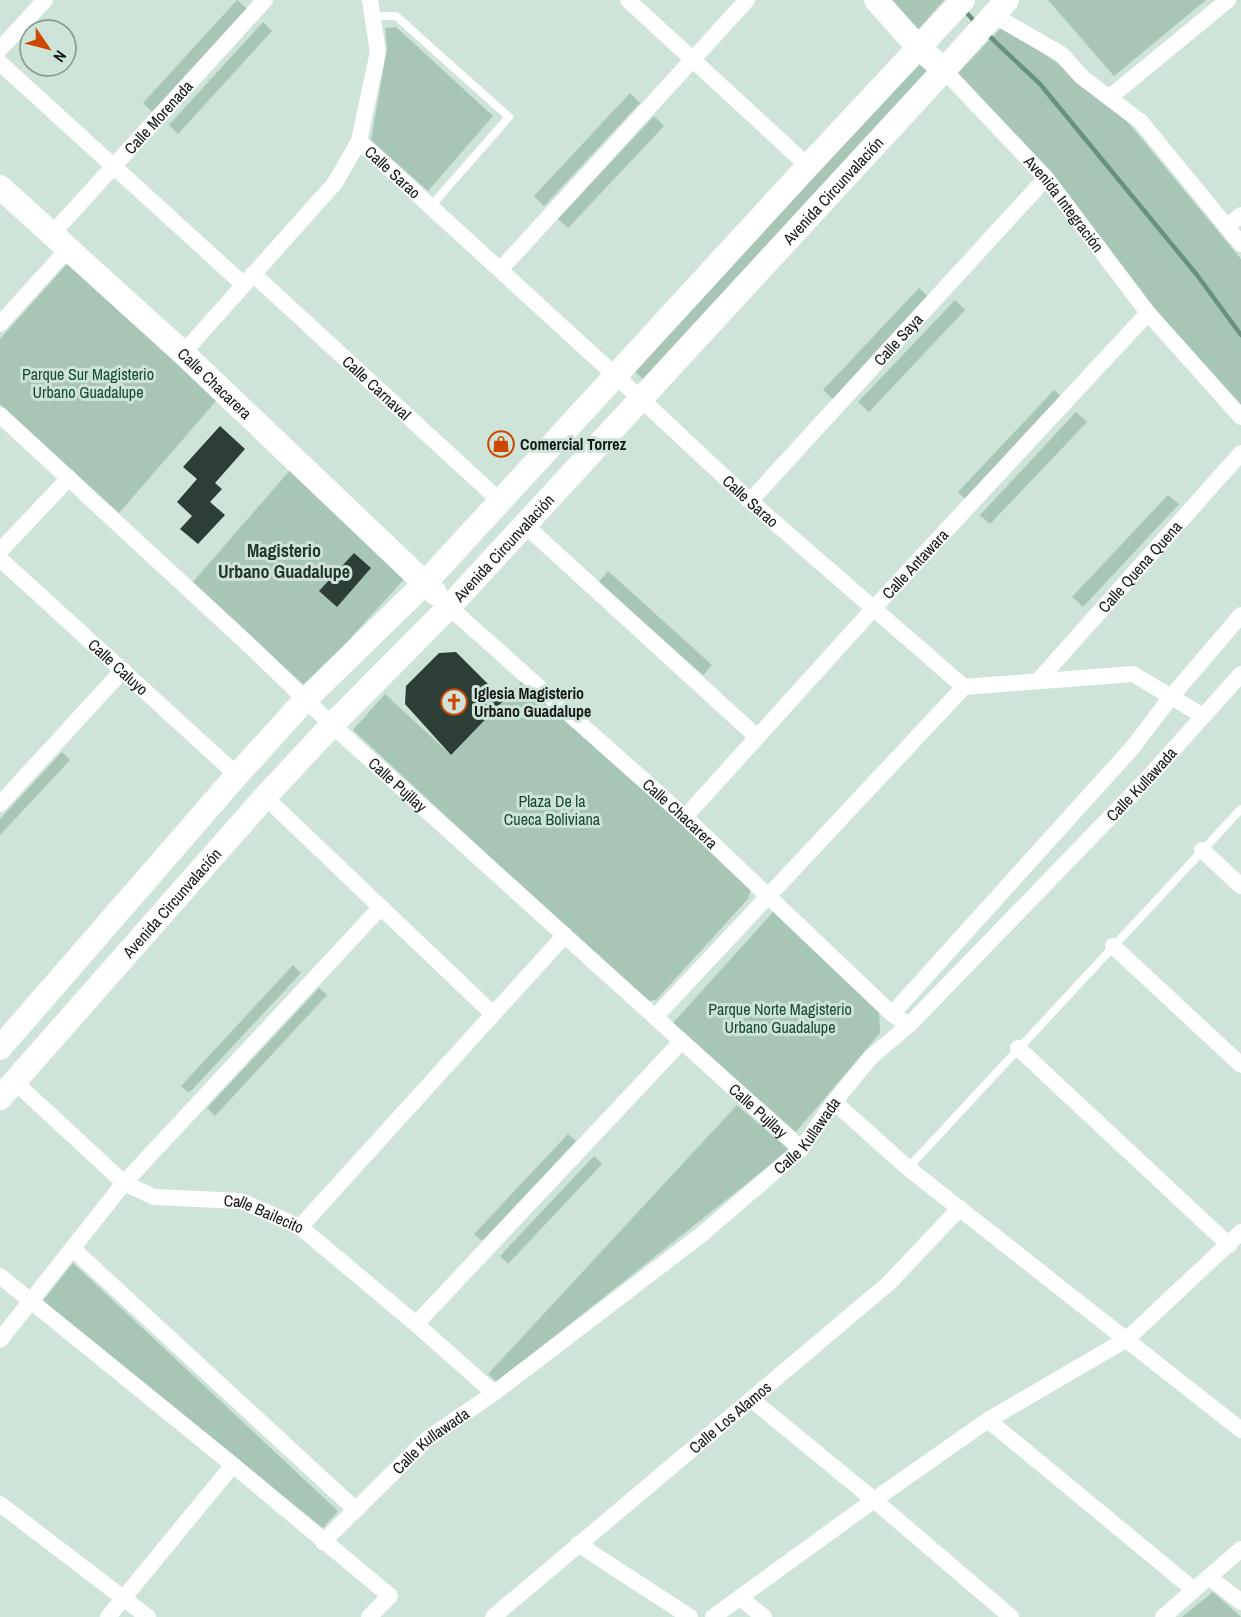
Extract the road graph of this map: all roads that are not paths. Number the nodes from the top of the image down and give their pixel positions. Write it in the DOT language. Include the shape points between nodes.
graph roads {
  1 [pos="45,0"];
  2 [pos="265,0"];
  3 [pos="628,0"];
  4 [pos="747,0"];
  5 [pos="876,0"];
  6 [pos="1228,0"];
  7 [pos="958,4"];
  8 [pos="372,8"];
  9 [pos="990,18"];
  10 [pos="918,47"];
  11 [pos="0,49"];
  12 [pos="692,59"];
  13 [pos="0,63"];
  14 [pos="944,70"];
  15 [pos="1110,97"];
  16 [pos="359,141"];
  17 [pos="115,166"];
  18 [pos="808,166"];
  19 [pos="1046,178"];
  20 [pos="0,187"];
  21 [pos="430,206"];
  22 [pos="1241,215"];
  23 [pos="1227,226"];
  24 [pos="60,242"];
  25 [pos="1241,244"];
  26 [pos="500,270"];
  27 [pos="248,280"];
  28 [pos="1148,313"];
  29 [pos="0,324"];
  30 [pos="183,353"];
  31 [pos="615,376"];
  32 [pos="641,399"];
  33 [pos="0,415"];
  34 [pos="1241,417"];
  35 [pos="1241,453"];
  36 [pos="69,478"];
  37 [pos="500,501"];
  38 [pos="750,501"];
  39 [pos="525,525"];
  40 [pos="0,551"];
  41 [pos="0,559"];
  42 [pos="425,583"];
  43 [pos="449,607"];
  44 [pos="874,608"];
  45 [pos="1241,615"];
  46 [pos="123,670"];
  47 [pos="1241,674"];
  48 [pos="1038,681"];
  49 [pos="964,687"];
  50 [pos="1171,697"];
  51 [pos="306,699"];
  52 [pos="1203,716"];
  53 [pos="332,725"];
  54 [pos="757,737"];
  55 [pos="237,775"];
  56 [pos="266,797"];
  57 [pos="0,804"];
  58 [pos="1241,808"];
  59 [pos="685,817"];
  60 [pos="1202,850"];
  61 [pos="1241,886"];
  62 [pos="767,897"];
  63 [pos="381,907"];
  64 [pos="565,935"];
  65 [pos="1113,946"];
  66 [pos="493,1014"];
  67 [pos="892,1014"];
  68 [pos="655,1017"];
  69 [pos="909,1025"];
  70 [pos="681,1042"];
  71 [pos="0,1048"];
  72 [pos="1018,1048"];
  73 [pos="1241,1065"];
  74 [pos="8,1090"];
  75 [pos="834,1102"];
  76 [pos="801,1149"];
  77 [pos="908,1168"];
  78 [pos="124,1182"];
  79 [pos="960,1208"];
  80 [pos="300,1227"];
  81 [pos="1241,1232"];
  82 [pos="1229,1245"];
  83 [pos="73,1250"];
  84 [pos="0,1276"];
  85 [pos="30,1301"];
  86 [pos="416,1324"];
  87 [pos="1127,1339"];
  88 [pos="0,1340"];
  89 [pos="494,1394"];
  90 [pos="751,1399"];
  91 [pos="988,1420"];
  92 [pos="1241,1430"];
  93 [pos="233,1465"];
  94 [pos="874,1500"];
  95 [pos="0,1504"];
  96 [pos="356,1510"];
  97 [pos="323,1542"];
  98 [pos="578,1544"];
  99 [pos="1241,1549"];
  100 [pos="1209,1577"];
  101 [pos="1194,1590"];
  102 [pos="124,1598"];
  103 [pos="740,1598"];
  104 [pos="1241,1602"];
  105 [pos="108,1617"];
  106 [pos="148,1617"];
  107 [pos="369,1617"];
  108 [pos="493,1617"];
  109 [pos="690,1617"];
  110 [pos="713,1617"];
  111 [pos="764,1617"];
  112 [pos="1011,1617"];
  113 [pos="1163,1617"];
  1 -- 11 [label="street"];
  2 -- 17 [label="street, Calle Morenada"];
  3 -- 12 [label="street"];
  4 -- 12 [label="street"];
  5 -- 10 [label="main road, Avenida Integración"];
  6 -- 15 [label="street"];
  7 -- 10 [label="main road, Avenida Circunvalación"];
  8 -- 16 [label="street" via="378,52"];
  8 -- 21 [label="lane" via="396,15 509,117"];
  9 -- 14 [label="main road, Avenida Circunvalación"];
  9 -- 15 [label="street" via="1061,54 1083,78"];
  10 -- 14 [label="main road, Avenida Integración"];
  10 -- 18 [label="main road, Avenida Circunvalación"];
  12 -- 18 [label="street"];
  12 -- 26 [label="street"];
  13 -- 17 [label="street, Calle Carnaval"];
  14 -- 19 [label="street, Avenida Integración"];
  14 -- 32 [label="main road, Avenida Circunvalación"];
  15 -- 23 [label="street" via="1141,122"];
  16 -- 21 [label="street, Calle Sarao"];
  16 -- 27 [label="street" via="335,183"];
  17 -- 24 [label="street, Calle Morenada"];
  17 -- 27 [label="street, Calle Carnaval"];
  18 -- 31 [label="main road, Avenida Circunvalación"];
  19 -- 28 [label="street, Avenida Integración"];
  19 -- 38 [label="street, Calle Saya"];
  20 -- 24 [label="main road, Calle Chacarera"];
  21 -- 26 [label="street, Calle Sarao"];
  22 -- 23 [label="street"];
  23 -- 25 [label="street"];
  24 -- 29 [label="street, Calle Morenada"];
  24 -- 30 [label="main road, Calle Chacarera"];
  26 -- 31 [label="street, Calle Sarao"];
  27 -- 30 [label="street"];
  27 -- 37 [label="street, Calle Carnaval"];
  28 -- 34 [label="street, Avenida Integración"];
  28 -- 44 [label="street, Calle Antawara"];
  30 -- 42 [label="main road, Calle Chacarera"];
  31 -- 32 [label="street, Calle Sarao"];
  31 -- 37 [label="main road, Avenida Circunvalación"];
  32 -- 38 [label="street, Calle Sarao"];
  32 -- 39 [label="main road, Avenida Circunvalación"];
  33 -- 36 [label="street, Calle Pujllay"];
  35 -- 48 [label="street, Calle Quena Quena"];
  36 -- 40 [label="street"];
  36 -- 51 [label="street, Calle Pujllay"];
  37 -- 42 [label="main road, Avenida Circunvalación"];
  38 -- 44 [label="street, Calle Sarao"];
  39 -- 43 [label="main road, Avenida Circunvalación"];
  39 -- 54 [label="street"];
  41 -- 46 [label="street, Calle Caluyo"];
  42 -- 43 [label="main road, Calle Chacarera"];
  42 -- 51 [label="main road, Avenida Circunvalación"];
  43 -- 53 [label="main road, Avenida Circunvalación"];
  43 -- 59 [label="street, Calle Chacarera"];
  44 -- 49 [label="street, Calle Sarao"];
  44 -- 54 [label="street, Calle Antawara"];
  45 -- 50 [label="street"];
  46 -- 55 [label="street, Calle Caluyo"];
  46 -- 57 [label="street"];
  47 -- 52 [label="street, Calle Kullawada"];
  48 -- 49 [label="street"];
  48 -- 50 [label="street" via="1133,674"];
  49 -- 62 [label="street"];
  50 -- 52 [label="street"];
  50 -- 67 [label="street" via="1133,747"];
  51 -- 53 [label="street, Calle Pujllay"];
  51 -- 55 [label="main road, Avenida Circunvalación"];
  52 -- 69 [label="street, Calle Kullawada"];
  53 -- 56 [label="main road, Avenida Circunvalación"];
  53 -- 64 [label="street, Calle Pujllay"];
  54 -- 59 [label="street, Calle Antawara"];
  55 -- 71 [label="main road, Avenida Circunvalación"];
  56 -- 63 [label="street"];
  56 -- 74 [label="main road, Avenida Circunvalación"];
  58 -- 60 [label="lane"];
  59 -- 62 [label="street, Calle Chacarera"];
  60 -- 61 [label="street"];
  60 -- 65 [label="lane"];
  62 -- 67 [label="street, Calle Chacarera"];
  62 -- 68 [label="street"];
  63 -- 66 [label="street"];
  63 -- 78 [label="street"];
  64 -- 66 [label="street"];
  64 -- 68 [label="street, Calle Pujllay"];
  65 -- 72 [label="lane"];
  65 -- 73 [label="street"];
  66 -- 80 [label="street"];
  67 -- 69 [label="street, Calle Chacarera"];
  68 -- 70 [label="street, Calle Pujllay"];
  69 -- 75 [label="street, Calle Kullawada" via="871,1057"];
  70 -- 76 [label="street, Calle Pujllay"];
  70 -- 86 [label="street"];
  72 -- 77 [label="lane"];
  72 -- 82 [label="street"];
  74 -- 78 [label="street, Calle Bailecito"];
  75 -- 76 [label="street, Calle Kullawada"];
  75 -- 77 [label="street"];
  76 -- 89 [label="street, Calle Kullawada" via="701,1235"];
  77 -- 79 [label="street"];
  78 -- 80 [label="street, Calle Bailecito" via="154,1197 241,1201"];
  78 -- 83 [label="street"];
  79 -- 87 [label="street"];
  79 -- 90 [label="street, Calle Los Alamos" via="889,1283"];
  80 -- 86 [label="street, Calle Bailecito"];
  81 -- 82 [label="street"];
  82 -- 87 [label="street"];
  83 -- 85 [label="street"];
  83 -- 96 [label="street"];
  84 -- 85 [label="street"];
  85 -- 88 [label="street"];
  85 -- 93 [label="street"];
  86 -- 89 [label="street, Calle Bailecito"];
  87 -- 91 [label="street"];
  87 -- 92 [label="street"];
  89 -- 96 [label="street, Calle Kullawada" via="427,1439"];
  90 -- 94 [label="street"];
  90 -- 98 [label="street, Calle Los Alamos"];
  91 -- 94 [label="street"];
  91 -- 101 [label="street"];
  93 -- 97 [label="street"];
  93 -- 102 [label="street"];
  94 -- 103 [label="street"];
  94 -- 112 [label="street"];
  95 -- 102 [label="street"];
  96 -- 97 [label="street, Calle Kullawada"];
  97 -- 107 [label="street" via="390,1596"];
  98 -- 108 [label="street, Calle Los Alamos"];
  98 -- 109 [label="street"];
  99 -- 100 [label="street"];
  100 -- 101 [label="street"];
  100 -- 104 [label="street"];
  101 -- 113 [label="street"];
  102 -- 105 [label="street"];
  102 -- 106 [label="street"];
  103 -- 110 [label="street"];
  103 -- 111 [label="street"];
}
